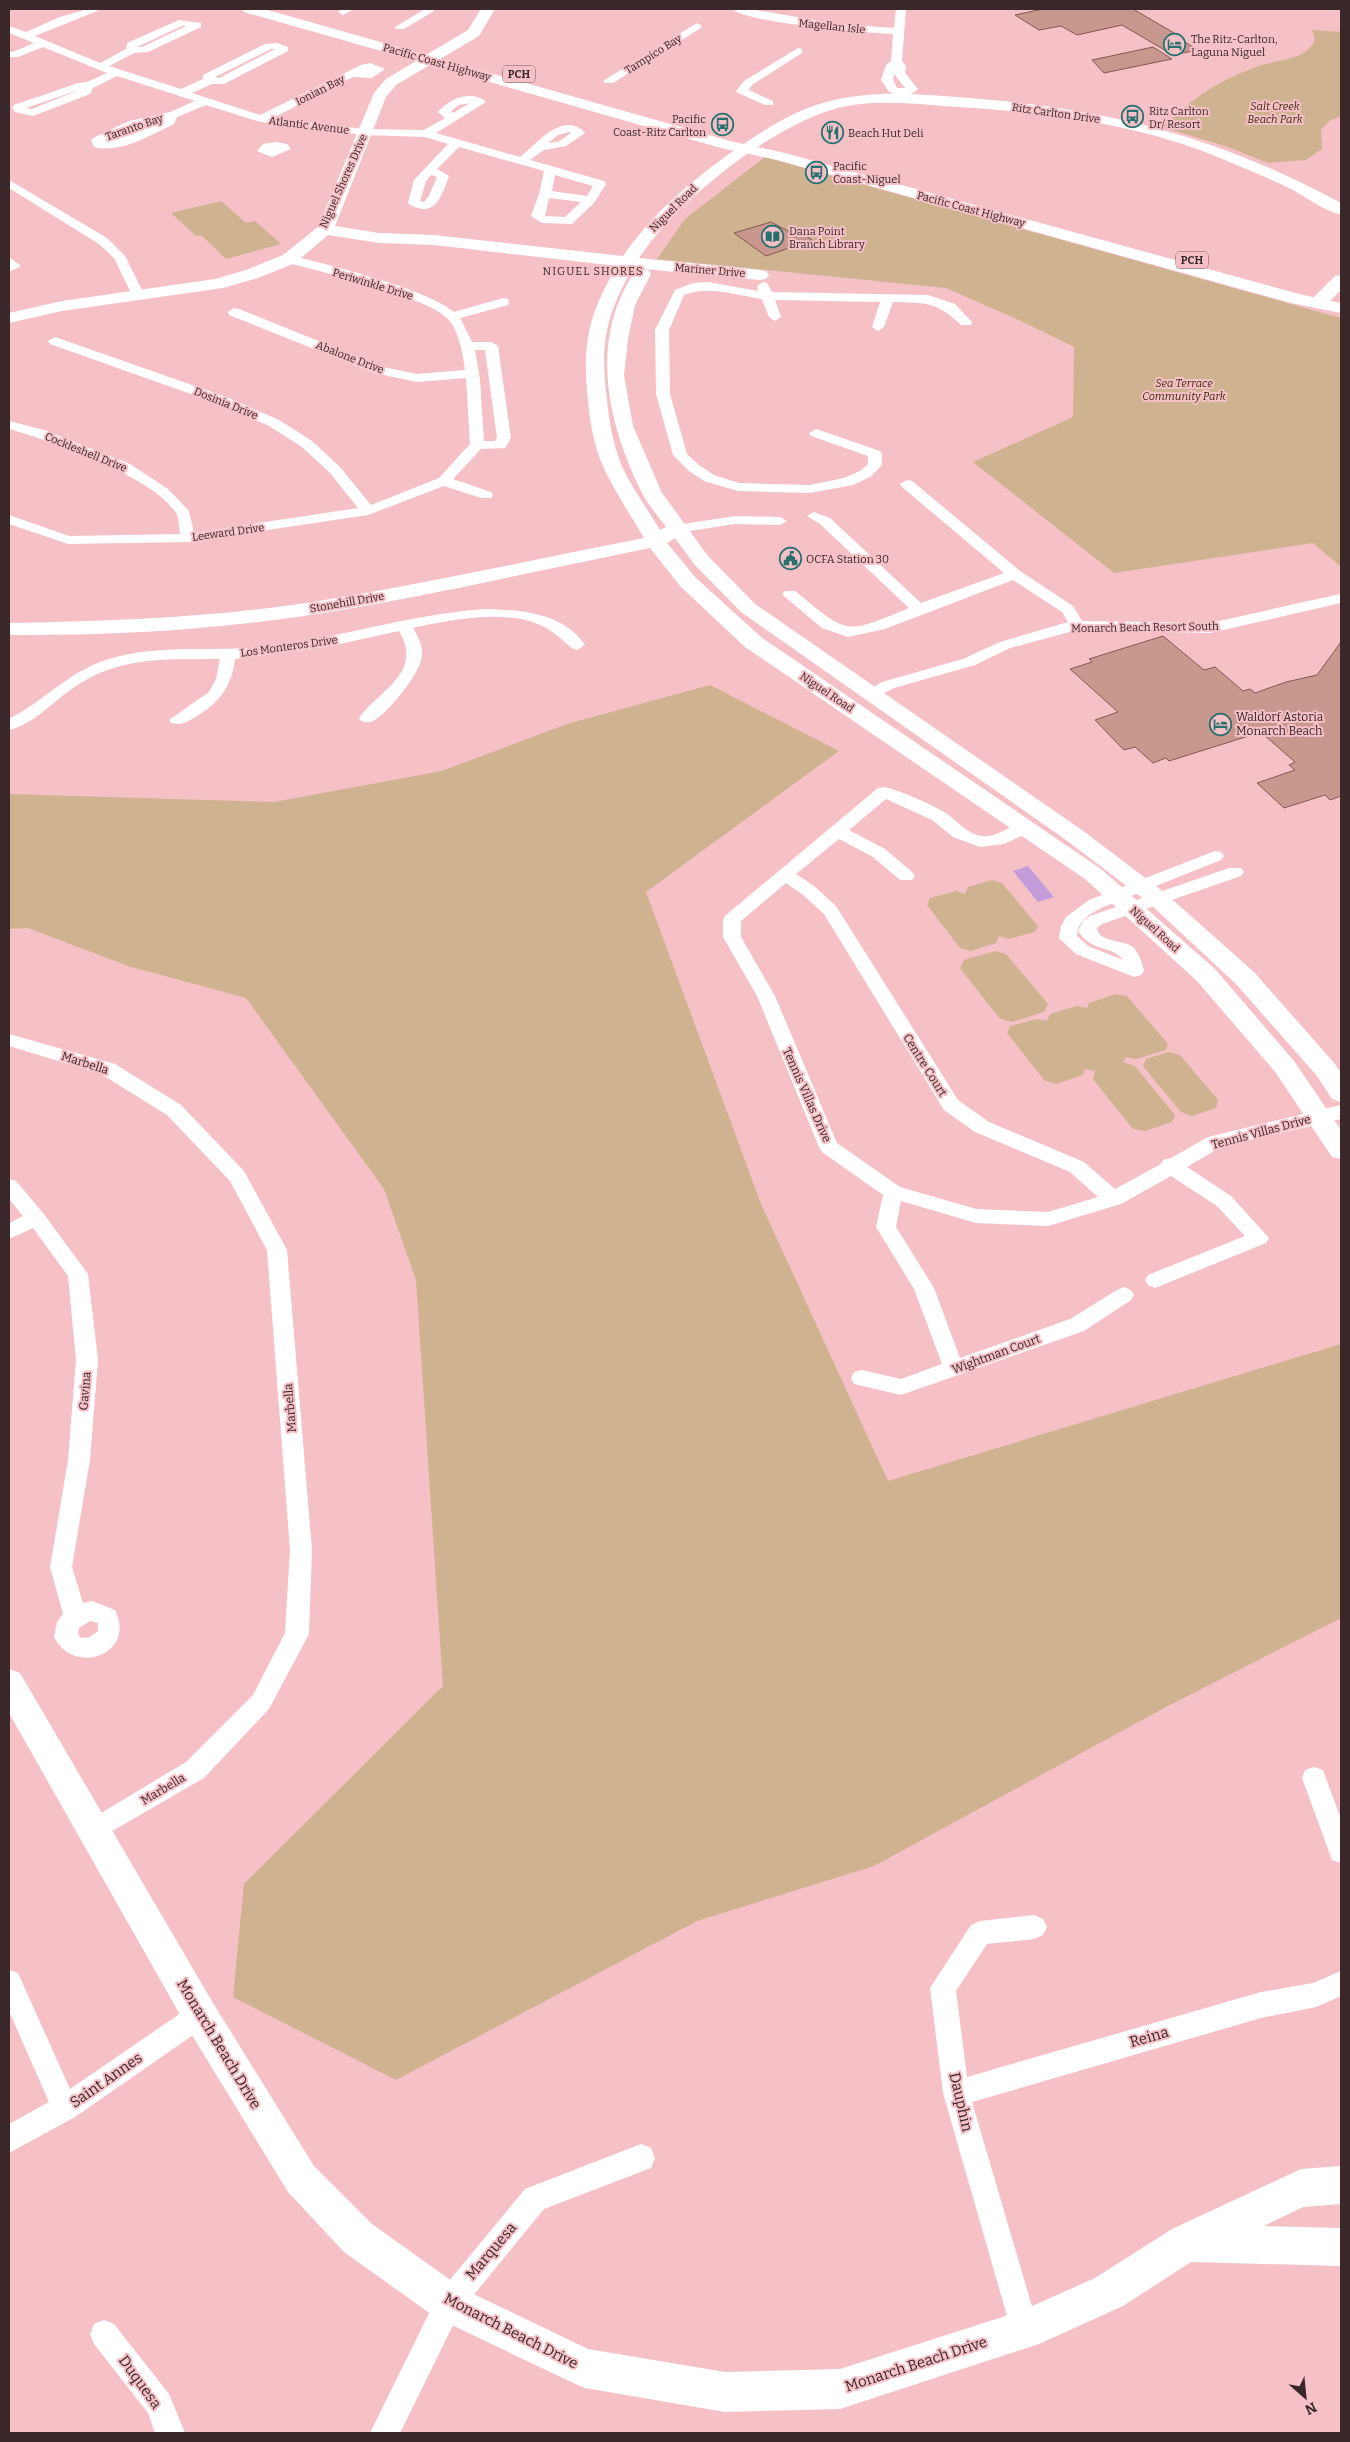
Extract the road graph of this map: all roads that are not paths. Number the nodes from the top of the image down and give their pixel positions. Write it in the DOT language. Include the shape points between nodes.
graph roads {
  1 [pos="73,9"];
  2 [pos="97,9"];
  3 [pos="249,9"];
  4 [pos="280,9"];
  5 [pos="488,9"];
  6 [pos="736,9"];
  7 [pos="901,9"];
  8 [pos="429,12"];
  9 [pos="64,19"];
  10 [pos="697,26"];
  11 [pos="400,27"];
  12 [pos="9,28"];
  13 [pos="898,31"];
  14 [pos="26,36"];
  15 [pos="42,44"];
  16 [pos="132,50"];
  17 [pos="798,51"];
  18 [pos="11,57"];
  19 [pos="100,67"];
  20 [pos="117,72"];
  21 [pos="353,74"];
  22 [pos="896,75"];
  23 [pos="211,80"];
  24 [pos="610,81"];
  25 [pos="88,86"];
  26 [pos="180,94"];
  27 [pos="903,96"];
  28 [pos="206,101"];
  29 [pos="768,103"];
  30 [pos="172,115"];
  31 [pos="453,118"];
  32 [pos="261,120"];
  33 [pos="295,125"];
  34 [pos="364,132"];
  35 [pos="426,134"];
  36 [pos="455,144"];
  37 [pos="280,145"];
  38 [pos="542,146"];
  39 [pos="760,147"];
  40 [pos="522,161"];
  41 [pos="430,170"];
  42 [pos="550,170"];
  43 [pos="9,183"];
  44 [pos="546,194"];
  45 [pos="590,200"];
  46 [pos="1341,209"];
  47 [pos="325,229"];
  48 [pos="289,260"];
  49 [pos="9,261"];
  50 [pos="638,263"];
  51 [pos="9,268"];
  52 [pos="760,275"];
  53 [pos="1341,280"];
  54 [pos="139,296"];
  55 [pos="768,296"];
  56 [pos="888,297"];
  57 [pos="503,302"];
  58 [pos="1319,302"];
  59 [pos="1341,308"];
  60 [pos="234,312"];
  61 [pos="454,316"];
  62 [pos="774,317"];
  63 [pos="9,318"];
  64 [pos="966,322"];
  65 [pos="878,327"];
  66 [pos="55,341"];
  67 [pos="467,346"];
  68 [pos="472,373"];
  69 [pos="9,425"];
  70 [pos="816,433"];
  71 [pos="477,445"];
  72 [pos="444,481"];
  73 [pos="907,484"];
  74 [pos="486,496"];
  75 [pos="775,508"];
  76 [pos="368,511"];
  77 [pos="814,516"];
  78 [pos="9,519"];
  79 [pos="677,529"];
  80 [pos="652,534"];
  81 [pos="188,538"];
  82 [pos="68,540"];
  83 [pos="59,555"];
  84 [pos="1015,574"];
  85 [pos="790,594"];
  86 [pos="1341,597"];
  87 [pos="918,609"];
  88 [pos="9,613"];
  89 [pos="1077,625"];
  90 [pos="404,626"];
  91 [pos="9,628"];
  92 [pos="577,645"];
  93 [pos="228,654"];
  94 [pos="870,694"];
  95 [pos="367,718"];
  96 [pos="177,720"];
  97 [pos="9,726"];
  98 [pos="1024,828"];
  99 [pos="839,832"];
  100 [pos="1215,856"];
  101 [pos="1234,872"];
  102 [pos="787,876"];
  103 [pos="906,876"];
  104 [pos="1149,891"];
  105 [pos="1124,901"];
  106 [pos="9,1040"];
  107 [pos="1341,1093"];
  108 [pos="1331,1114"];
  109 [pos="1341,1150"];
  110 [pos="1170,1165"];
  111 [pos="9,1186"];
  112 [pos="893,1192"];
  113 [pos="1114,1198"];
  114 [pos="36,1218"];
  115 [pos="9,1232"];
  116 [pos="1155,1280"];
  117 [pos="1124,1295"];
  118 [pos="954,1369"];
  119 [pos="862,1378"];
  120 [pos="76,1617"];
  121 [pos="9,1682"];
  122 [pos="1314,1778"];
  123 [pos="94,1830"];
  124 [pos="1341,1852"];
  125 [pos="1034,1927"];
  126 [pos="9,1982"];
  127 [pos="1341,1983"];
  128 [pos="200,2015"];
  129 [pos="956,2093"];
  130 [pos="65,2108"];
  131 [pos="9,2139"];
  132 [pos="641,2158"];
  133 [pos="1341,2185"];
  134 [pos="1186,2243"];
  135 [pos="1341,2247"];
  136 [pos="449,2303"];
  137 [pos="1025,2330"];
  138 [pos="104,2334"];
  139 [pos="170,2433"];
  140 [pos="385,2433"];
  1 -- 9 [label="street" via="61,15"];
  2 -- 9 [label="street"];
  3 -- 39 [label="main road, Pacific Coast Highway / PCH" via="727,145"];
  4 -- 39 [label="main road, Pacific Coast Highway / PCH"];
  5 -- 34 [label="main road, Niguel Shores Drive" via="474,33 391,82 379,96"];
  6 -- 13 [label="street, Magellan Isle" via="814,26"];
  7 -- 13 [label="street"];
  8 -- 11 [label="street"];
  9 -- 14 [label="street"];
  10 -- 24 [label="street, Tampico Bay"];
  12 -- 14 [label="street, Atlantic Avenue"];
  13 -- 22 [label="street"];
  14 -- 15 [label="street, Atlantic Avenue"];
  15 -- 18 [label="street"];
  15 -- 19 [label="street, Atlantic Avenue"];
  16 -- 16 [label="street" via="144,50 197,25 183,22 131,45"];
  16 -- 19 [label="street"];
  17 -- 29 [label="street" via="744,88 742,92"];
  19 -- 20 [label="street, Atlantic Avenue"];
  20 -- 25 [label="street"];
  20 -- 26 [label="street, Atlantic Avenue"];
  21 -- 32 [label="street, Ionian Bay"];
  22 -- 27 [label="street" via="893,90"];
  22 -- 27 [label="street" via="912,89"];
  23 -- 23 [label="street" via="207,77 269,46 284,49 220,82"];
  23 -- 26 [label="street"];
  25 -- 25 [label="street" via="86,92 33,113 18,107 82,85"];
  26 -- 28 [label="street, Atlantic Avenue"];
  27 -- 39 [label="main road, Ritz Carlton Drive" via="861,100 813,111 783,124"];
  27 -- 46 [label="main road, Ritz Carlton Drive" via="1031,108 1158,131 1254,164"];
  28 -- 30 [label="street, Taranto Bay"];
  28 -- 32 [label="street, Atlantic Avenue"];
  30 -- 30 [label="street, Taranto Bay" via="170,122 152,130 110,146 98,145 97,140 110,134"];
  31 -- 35 [label="street"];
  32 -- 33 [label="street, Atlantic Avenue"];
  33 -- 34 [label="street, Atlantic Avenue"];
  33 -- 37 [label="street"];
  34 -- 35 [label="street, Atlantic Avenue"];
  34 -- 47 [label="main road, Niguel Shores Drive"];
  35 -- 36 [label="street, Atlantic Avenue"];
  36 -- 40 [label="street, Atlantic Avenue"];
  36 -- 41 [label="street"];
  38 -- 40 [label="street"];
  39 -- 50 [label="main road, Niguel Road" via="690,208 660,247"];
  39 -- 50 [label="main road, Niguel Road" via="699,182 650,230"];
  39 -- 58 [label="main road, Pacific Coast Highway / PCH" via="1035,221 1297,300"];
  40 -- 42 [label="street, Atlantic Avenue"];
  42 -- 44 [label="street"];
  42 -- 45 [label="street, Atlantic Avenue" via="600,184"];
  43 -- 54 [label="street" via="103,241 119,256"];
  44 -- 45 [label="street"];
  44 -- 45 [label="street" via="539,218 568,221"];
  47 -- 48 [label="main road, Niguel Shores Drive"];
  47 -- 50 [label="main road, Mariner Drive" via="401,242 434,240"];
  48 -- 54 [label="main road, Niguel Shores Drive" via="217,284"];
  48 -- 61 [label="street, Periwinkle Drive" via="416,296"];
  49 -- 51 [label="street" via="15,266"];
  50 -- 52 [label="main road, Mariner Drive"];
  50 -- 79 [label="main road, Niguel Road" via="626,305 615,375 624,426 635,456 652,494"];
  50 -- 80 [label="main road, Niguel Road" via="602,310 595,344 594,375 600,429 611,462"];
  52 -- 55 [label="street, Mariner Drive"];
  53 -- 58 [label="main road"];
  54 -- 63 [label="main road, Niguel Shores Drive" via="62,306"];
  55 -- 56 [label="street"];
  55 -- 62 [label="street, Mariner Drive"];
  55 -- 75 [label="street" via="708,286 693,287 679,293 662,330 663,394 680,455 709,478 738,487"];
  56 -- 64 [label="street" via="928,299 950,307"];
  56 -- 65 [label="street"];
  57 -- 61 [label="street"];
  58 -- 59 [label="main road, Pacific Coast Highway / PCH"];
  60 -- 68 [label="street, Abalone Drive" via="380,370 416,378"];
  61 -- 67 [label="street"];
  66 -- 76 [label="street, Dosinia Drive" via="224,401 274,424 307,444 335,470"];
  67 -- 68 [label="street"];
  67 -- 71 [label="street" via="491,346 504,438 500,445"];
  68 -- 71 [label="street"];
  69 -- 81 [label="street, Cockleshell Drive" via="39,433 125,467 163,492 184,514"];
  70 -- 75 [label="street" via="875,454 874,465 865,474 848,482 810,489"];
  71 -- 72 [label="street"];
  72 -- 74 [label="street"];
  72 -- 76 [label="street, Leeward Drive"];
  73 -- 84 [label="street"];
  75 -- 79 [label="street, Stonehill Drive" via="735,520"];
  76 -- 81 [label="street, Leeward Drive"];
  77 -- 87 [label="street" via="824,521"];
  78 -- 82 [label="street, Leeward Drive"];
  79 -- 80 [label="main road, Stonehill Drive"];
  79 -- 94 [label="main road, Niguel Road" via="701,560 748,608"];
  80 -- 88 [label="main road, Stonehill Drive" via="344,590 248,603 110,613"];
  80 -- 91 [label="main road, Stonehill Drive" via="335,605 196,622 94,628"];
  80 -- 98 [label="main road, Niguel Road" via="669,560 706,600 753,642"];
  81 -- 82 [label="street, Leeward Drive"];
  82 -- 83 [label="street"];
  84 -- 87 [label="street"];
  84 -- 89 [label="street" via="1068,609"];
  85 -- 87 [label="street" via="830,625 846,633 858,632"];
  86 -- 89 [label="street, Monarch Beach Resort South" via="1210,628"];
  89 -- 94 [label="street, Monarch Beach Resort South" via="1023,638 969,662"];
  90 -- 92 [label="street, Los Monteros Drive" via="480,612 511,614 554,623"];
  90 -- 93 [label="street, Los Monteros Drive" via="301,647"];
  90 -- 95 [label="street" via="414,645 414,664 401,683"];
  93 -- 96 [label="street" via="227,676 217,693 199,709"];
  93 -- 97 [label="street, Los Monteros Drive" via="152,654 118,661 88,672 64,686 41,706"];
  94 -- 104 [label="main road, Niguel Road" via="1066,829"];
  98 -- 99 [label="street, Tennis Villas Drive" via="998,840 980,842 958,833 938,816 884,792"];
  98 -- 105 [label="main road, Niguel Road" via="1092,874"];
  99 -- 102 [label="street, Tennis Villas Drive"];
  99 -- 103 [label="street" via="879,853"];
  100 -- 104 [label="street"];
  101 -- 104 [label="street"];
  102 -- 112 [label="street, Tennis Villas Drive" via="732,920 732,938 766,996 782,1042 829,1147"];
  102 -- 113 [label="street, Centre Court" via="830,910 951,1105 982,1127 1077,1167"];
  104 -- 105 [label="street"];
  104 -- 107 [label="main road, Niguel Road" via="1245,978 1326,1070"];
  105 -- 105 [label="street" via="1095,904 1079,913 1067,930 1068,938 1074,945 1101,959 1135,971 1134,958 1129,952 1098,941 1087,931 1089,924"];
  105 -- 108 [label="main road, Niguel Road" via="1206,975 1285,1067"];
  106 -- 123 [label="street, Marbella" via="108,1069 174,1110 237,1176 277,1250 301,1550 298,1634 261,1702 195,1770"];
  108 -- 109 [label="main road, Niguel Road"];
  108 -- 110 [label="street, Tennis Villas Drive" via="1216,1142"];
  110 -- 113 [label="street, Tennis Villas Drive"];
  110 -- 116 [label="street" via="1224,1201 1259,1238"];
  111 -- 114 [label="street, Gavina"];
  112 -- 113 [label="street, Tennis Villas Drive" via="976,1216 1048,1219"];
  112 -- 118 [label="street" via="886,1227 924,1288"];
  114 -- 115 [label="street"];
  114 -- 120 [label="street, Gavina" via="78,1274 87,1360 79,1460 61,1567"];
  117 -- 118 [label="street, Wightman Court" via="1078,1324"];
  118 -- 119 [label="street, Wightman Court" via="901,1387"];
  121 -- 123 [label="main road, Monarch Beach Drive"];
  122 -- 124 [label="street"];
  123 -- 128 [label="main road, Monarch Beach Drive"];
  125 -- 129 [label="street, Dauphin" via="980,1933 943,1988"];
  126 -- 130 [label="street"];
  127 -- 129 [label="street, Reina" via="1316,1995 1261,2005"];
  128 -- 130 [label="street, Saint Annes"];
  128 -- 136 [label="main road, Monarch Beach Drive" via="302,2180 358,2238"];
  129 -- 137 [label="street, Dauphin"];
  130 -- 131 [label="street, Saint Annes"];
  132 -- 136 [label="street, Marquesa" via="535,2199"];
  133 -- 134 [label="main road, Monarch Beach Drive" via="1301,2188"];
  134 -- 135 [label="main road"];
  134 -- 137 [label="main road, Monarch Beach Drive" via="1109,2292"];
  136 -- 137 [label="main road, Monarch Beach Drive" via="585,2368 726,2392 840,2389"];
  136 -- 140 [label="street, Marquesa"];
  138 -- 139 [label="street, Duquesa" via="159,2404"];
}
